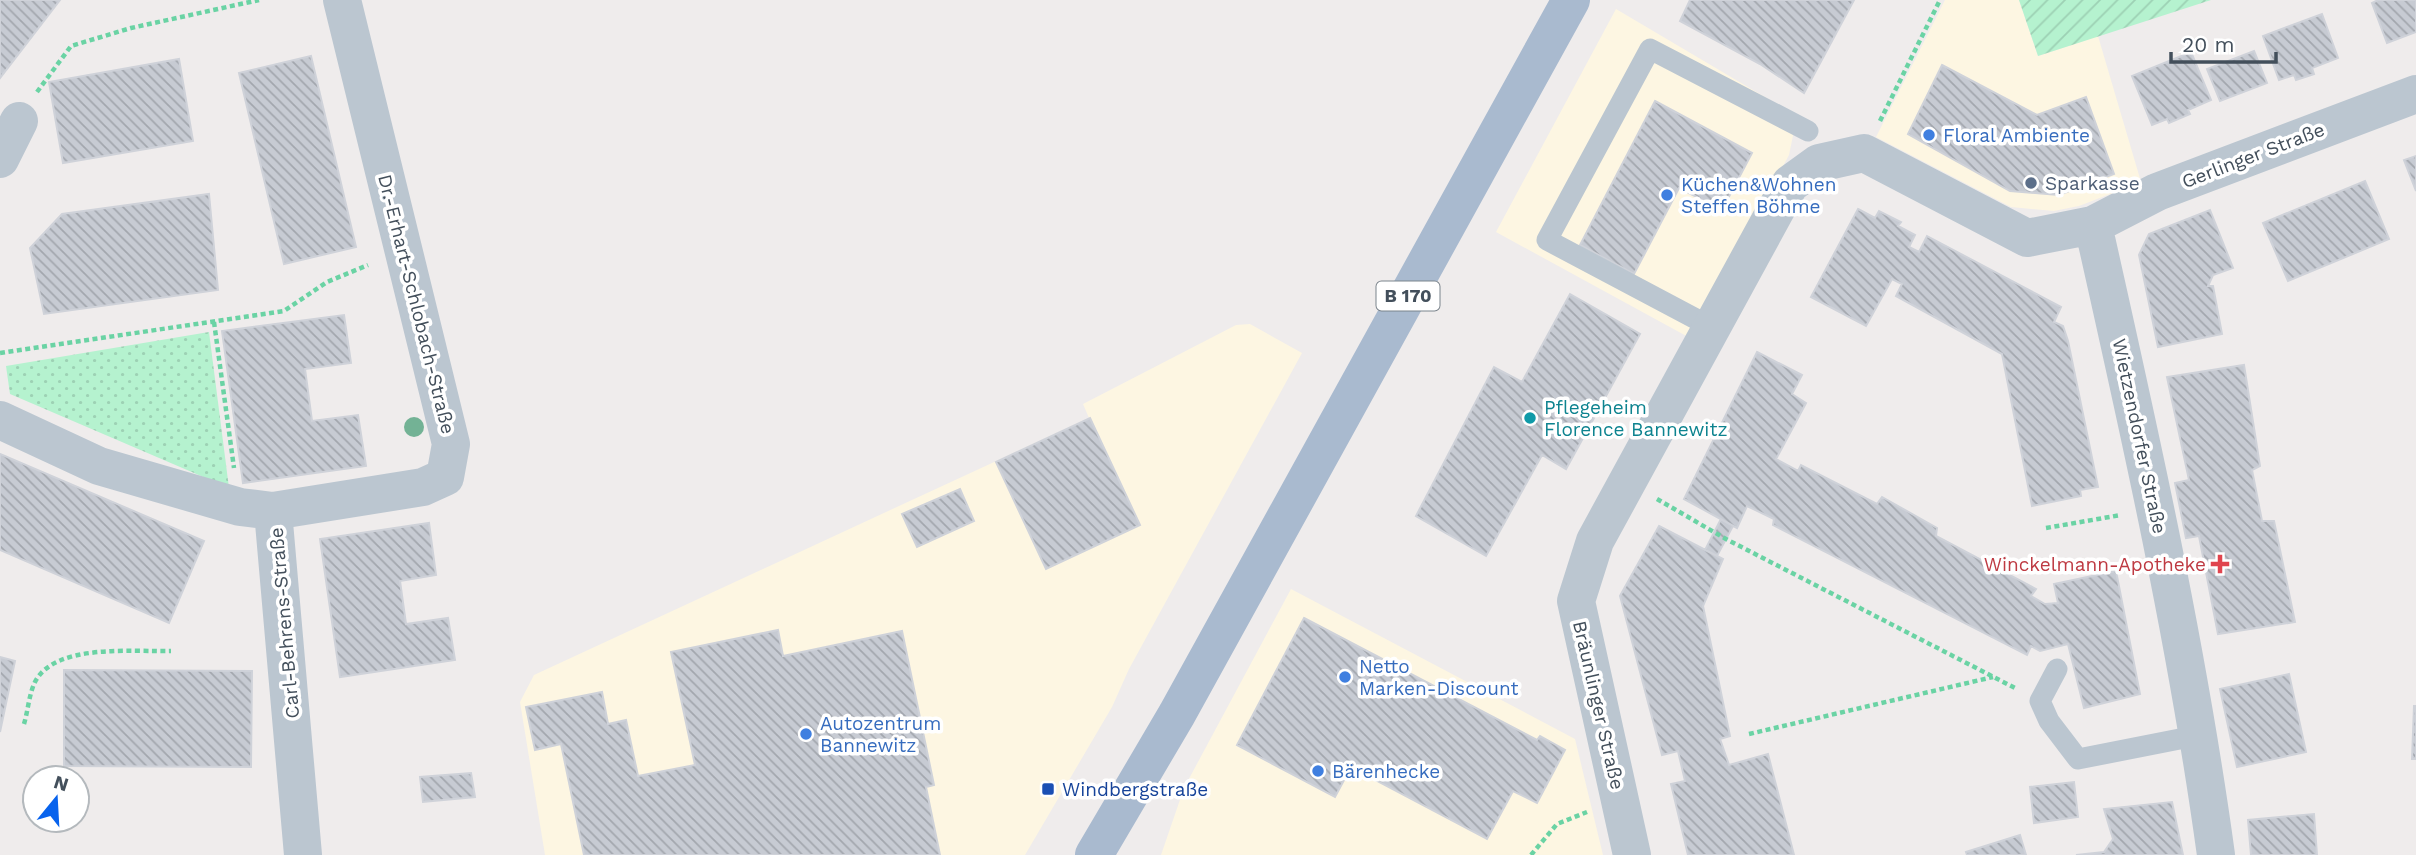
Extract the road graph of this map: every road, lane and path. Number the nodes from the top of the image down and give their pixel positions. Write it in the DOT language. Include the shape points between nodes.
graph roads {
  1 [pos="259,0"];
  2 [pos="342,0"];
  3 [pos="1571,0"];
  4 [pos="1940,0"];
  5 [pos="2416,94"];
  6 [pos="19,121"];
  7 [pos="1808,131"];
  8 [pos="1864,153"];
  9 [pos="0,159"];
  10 [pos="2093,225"];
  11 [pos="404,249"];
  12 [pos="214,322"];
  13 [pos="1713,328"];
  14 [pos="0,354"];
  15 [pos="0,420"];
  16 [pos="1628,482"];
  17 [pos="257,509"];
  18 [pos="2156,509"];
  19 [pos="2046,528"];
  20 [pos="171,651"];
  21 [pos="2057,669"];
  22 [pos="1994,677"];
  23 [pos="2040,701"];
  24 [pos="24,724"];
  25 [pos="1749,734"];
  26 [pos="2200,736"];
  27 [pos="1620,800"];
  28 [pos="303,855"];
  29 [pos="1094,855"];
  30 [pos="1531,855"];
  31 [pos="1633,855"];
  32 [pos="2216,855"];
  1 -- 6 [label="path" via="71,46"];
  2 -- 11 [label="street, Dr.-Erhart-Schlobach-Straße"];
  3 -- 29 [label="main road, B 170" via="1184,702"];
  4 -- 8 [label="path"];
  5 -- 10 [label="street, Gerlinger Straße" via="2157,192"];
  6 -- 9 [label="street"];
  7 -- 13 [label="lane" via="1650,49 1546,240"];
  8 -- 10 [label="street" via="2027,237"];
  8 -- 13 [label="street, Bräunlinger Straße" via="1819,163 1790,184"];
  10 -- 18 [label="street, Wietzendorfer Straße"];
  11 -- 12 [label="path" via="327,282 284,311"];
  11 -- 17 [label="street, Dr.-Erhart-Schlobach-Straße" via="451,444 445,477 423,487"];
  12 -- 14 [label="path"];
  12 -- 17 [label="path"];
  13 -- 16 [label="street, Bräunlinger Straße"];
  15 -- 17 [label="street" via="99,466"];
  16 -- 22 [label="path" via="1726,539"];
  16 -- 27 [label="street, Bräunlinger Straße" via="1595,541 1576,601"];
  17 -- 28 [label="street, Carl-Behrens-Straße"];
  18 -- 19 [label="path"];
  18 -- 26 [label="street, Wietzendorfer Straße"];
  20 -- 24 [label="path" via="73,655 51,663 35,682"];
  21 -- 23 [label="lane"];
  22 -- 23 [label="path"];
  22 -- 25 [label="path"];
  23 -- 26 [label="lane" via="2078,759"];
  26 -- 32 [label="street, Wietzendorfer Straße"];
  27 -- 30 [label="path" via="1557,824"];
  27 -- 31 [label="street, Bräunlinger Straße"];
}
